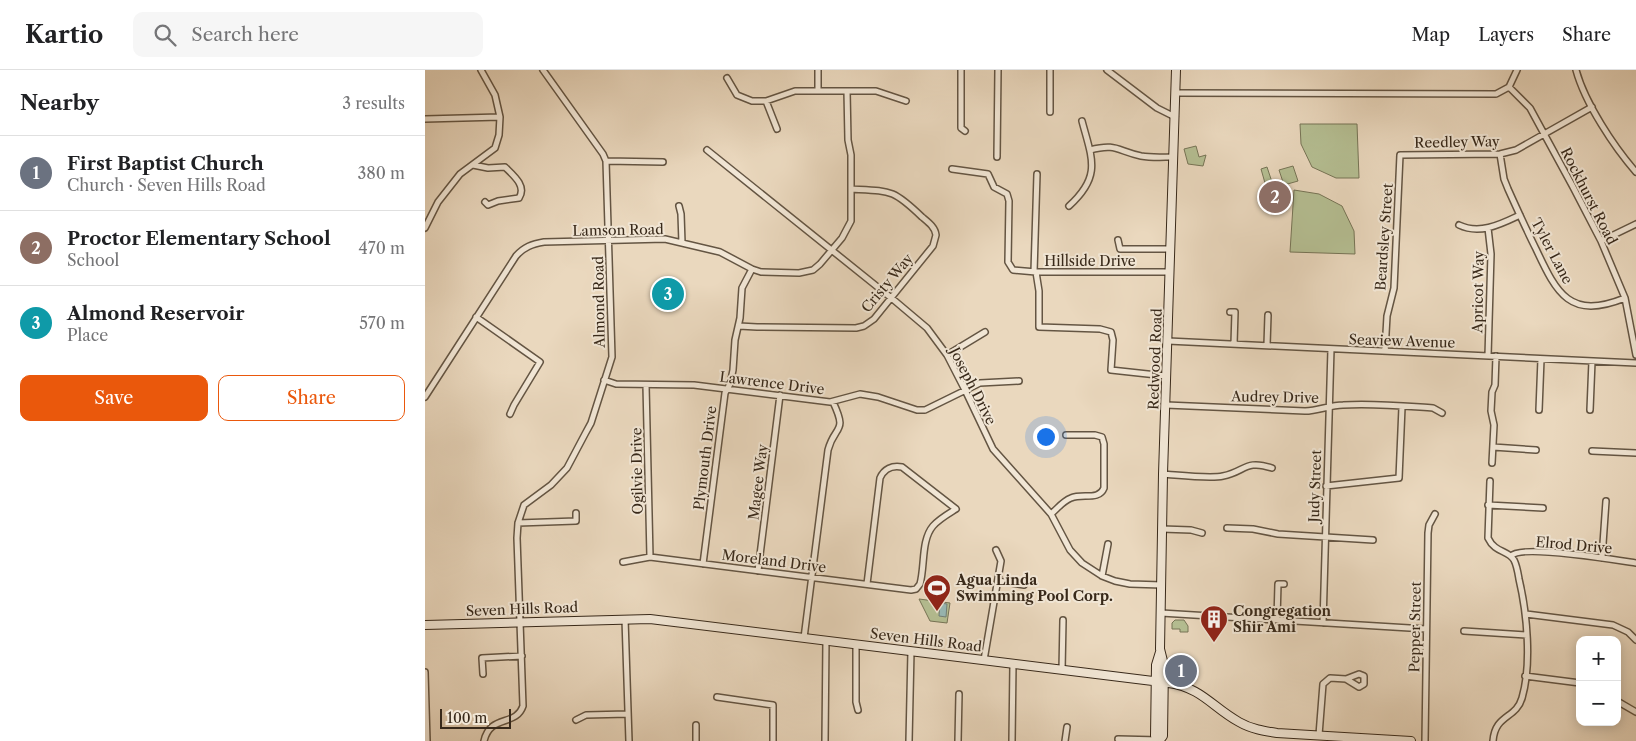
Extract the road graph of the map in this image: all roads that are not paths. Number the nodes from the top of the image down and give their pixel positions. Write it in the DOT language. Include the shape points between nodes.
graph roads {
  1 [pos="481,70"];
  2 [pos="543,70"];
  3 [pos="818,70"];
  4 [pos="961,70"];
  5 [pos="998,70"];
  6 [pos="1050,70"];
  7 [pos="1107,70"];
  8 [pos="1176,70"];
  9 [pos="1517,70"];
  10 [pos="1576,70"];
  11 [pos="727,78"];
  12 [pos="1509,88"];
  13 [pos="818,91"];
  14 [pos="847,91"];
  15 [pos="1176,93"];
  16 [pos="766,101"];
  17 [pos="906,101"];
  18 [pos="1592,107"];
  19 [pos="1049,112"];
  20 [pos="1175,116"];
  21 [pos="500,117"];
  22 [pos="425,119"];
  23 [pos="1082,120"];
  24 [pos="777,129"];
  25 [pos="965,131"];
  26 [pos="1544,135"];
  27 [pos="707,150"];
  28 [pos="1090,150"];
  29 [pos="1401,154"];
  30 [pos="1500,154"];
  31 [pos="997,157"];
  32 [pos="1174,157"];
  33 [pos="606,161"];
  34 [pos="663,162"];
  35 [pos="473,165"];
  36 [pos="952,169"];
  37 [pos="1636,172"];
  38 [pos="1037,174"];
  39 [pos="851,190"];
  40 [pos="485,202"];
  41 [pos="679,206"];
  42 [pos="1069,206"];
  43 [pos="1520,215"];
  44 [pos="1636,224"];
  45 [pos="1459,225"];
  46 [pos="425,228"];
  47 [pos="1488,228"];
  48 [pos="1118,240"];
  49 [pos="609,241"];
  50 [pos="1601,241"];
  51 [pos="682,243"];
  52 [pos="1171,249"];
  53 [pos="832,250"];
  54 [pos="752,269"];
  55 [pos="1035,272"];
  56 [pos="1170,272"];
  57 [pos="890,297"];
  58 [pos="1625,298"];
  59 [pos="1230,312"];
  60 [pos="1268,315"];
  61 [pos="476,317"];
  62 [pos="739,326"];
  63 [pos="985,332"];
  64 [pos="1168,340"];
  65 [pos="1234,344"];
  66 [pos="1267,345"];
  67 [pos="1331,349"];
  68 [pos="1385,351"];
  69 [pos="947,355"];
  70 [pos="1636,355"];
  71 [pos="1488,356"];
  72 [pos="1496,356"];
  73 [pos="1541,359"];
  74 [pos="1592,361"];
  75 [pos="1636,363"];
  76 [pos="1167,376"];
  77 [pos="604,380"];
  78 [pos="1019,381"];
  79 [pos="646,385"];
  80 [pos="727,389"];
  81 [pos="965,390"];
  82 [pos="780,395"];
  83 [pos="425,397"];
  84 [pos="833,402"];
  85 [pos="1165,405"];
  86 [pos="1402,407"];
  87 [pos="1329,408"];
  88 [pos="1539,410"];
  89 [pos="1590,410"];
  90 [pos="1442,413"];
  91 [pos="510,414"];
  92 [pos="1066,435"];
  93 [pos="1493,447"];
  94 [pos="1536,450"];
  95 [pos="1592,451"];
  96 [pos="1636,453"];
  97 [pos="1492,463"];
  98 [pos="1272,468"];
  99 [pos="1163,474"];
  100 [pos="1489,481"];
  101 [pos="1326,486"];
  102 [pos="1607,501"];
  103 [pos="1488,505"];
  104 [pos="1543,508"];
  105 [pos="576,514"];
  106 [pos="1051,514"];
  107 [pos="1435,514"];
  108 [pos="518,522"];
  109 [pos="1227,528"];
  110 [pos="1162,529"];
  111 [pos="1202,532"];
  112 [pos="1324,537"];
  113 [pos="1373,540"];
  114 [pos="1108,544"];
  115 [pos="996,550"];
  116 [pos="1511,556"];
  117 [pos="650,557"];
  118 [pos="1602,558"];
  119 [pos="623,562"];
  120 [pos="1636,562"];
  121 [pos="703,564"];
  122 [pos="758,571"];
  123 [pos="1102,576"];
  124 [pos="812,578"];
  125 [pos="998,581"];
  126 [pos="867,584"];
  127 [pos="1023,584"];
  128 [pos="1284,584"];
  129 [pos="1161,585"];
  130 [pos="1161,613"];
  131 [pos="1526,614"];
  132 [pos="625,619"];
  133 [pos="1277,619"];
  134 [pos="1063,620"];
  135 [pos="520,622"];
  136 [pos="1323,623"];
  137 [pos="425,625"];
  138 [pos="1426,629"];
  139 [pos="1464,631"];
  140 [pos="1527,635"];
  141 [pos="804,638"];
  142 [pos="826,640"];
  143 [pos="1636,640"];
  144 [pos="857,644"];
  145 [pos="911,651"];
  146 [pos="521,656"];
  147 [pos="985,660"];
  148 [pos="1013,664"];
  149 [pos="1062,670"];
  150 [pos="425,672"];
  151 [pos="483,674"];
  152 [pos="1525,676"];
  153 [pos="1346,678"];
  154 [pos="1160,682"];
  155 [pos="1576,682"];
  156 [pos="959,694"];
  157 [pos="717,697"];
  158 [pos="1621,703"];
  159 [pos="858,710"];
  160 [pos="1636,712"];
  161 [pos="628,714"];
  162 [pos="576,720"];
  163 [pos="696,725"];
  164 [pos="1067,727"];
  165 [pos="1319,735"];
  166 [pos="1119,739"];
  167 [pos="427,741"];
  168 [pos="484,741"];
  169 [pos="629,741"];
  170 [pos="695,741"];
  171 [pos="773,741"];
  172 [pos="825,741"];
  173 [pos="909,741"];
  174 [pos="958,741"];
  175 [pos="1012,741"];
  176 [pos="1065,741"];
  177 [pos="1159,741"];
  178 [pos="1411,741"];
  179 [pos="1425,741"];
  180 [pos="1493,741"];
  1 -- 21 [label="street" via="495,95"];
  2 -- 33 [label="street, Almond Road"];
  3 -- 13 [label="street"];
  4 -- 25 [label="street" via="961,128"];
  5 -- 31 [label="street"];
  6 -- 19 [label="street"];
  7 -- 20 [label="street" via="1157,108"];
  8 -- 15 [label="street, Redwood Road"];
  9 -- 12 [label="street"];
  10 -- 18 [label="street"];
  11 -- 16 [label="street" via="737,95 752,101"];
  12 -- 15 [label="street" via="1490,94"];
  12 -- 26 [label="street, Rockhurst Road" via="1528,106"];
  13 -- 14 [label="street"];
  13 -- 16 [label="street" via="795,91"];
  14 -- 17 [label="street" via="876,91"];
  14 -- 39 [label="street, Lamson Road"];
  15 -- 20 [label="street, Redwood Road"];
  16 -- 24 [label="street"];
  18 -- 26 [label="street, Reedley Way"];
  18 -- 37 [label="street"];
  20 -- 32 [label="street, Redwood Road"];
  21 -- 22 [label="street"];
  21 -- 35 [label="street" via="495,148"];
  23 -- 28 [label="street"];
  26 -- 30 [label="street, Reedley Way" via="1516,150"];
  26 -- 50 [label="street, Rockhurst Road"];
  27 -- 53 [label="street, Joseph Drive"];
  28 -- 32 [label="street" via="1111,147 1144,156"];
  28 -- 42 [label="street" via="1092,167 1088,183 1084,192"];
  29 -- 30 [label="street, Reedley Way"];
  29 -- 68 [label="street, Beardsley Street" via="1394,288 1387,316"];
  30 -- 43 [label="street, Tyler Lane" via="1504,179"];
  32 -- 52 [label="street, Redwood Road"];
  33 -- 34 [label="street"];
  33 -- 49 [label="street, Almond Road"];
  35 -- 40 [label="street" via="505,167 521,186 519,198 488,205"];
  35 -- 46 [label="street" via="460,174 438,202"];
  36 -- 55 [label="street, Hillside Drive" via="988,174 994,187 1007,194 1010,268"];
  38 -- 55 [label="street"];
  39 -- 53 [label="street, Lamson Road" via="851,221"];
  39 -- 57 [label="street, Cristy Way" via="893,193 935,231 933,246"];
  41 -- 51 [label="street"];
  43 -- 47 [label="street"];
  43 -- 58 [label="street, Tyler Lane" via="1554,286 1565,298 1589,306"];
  44 -- 50 [label="street"];
  45 -- 47 [label="street"];
  47 -- 71 [label="street, Apricot Way" via="1491,254"];
  48 -- 52 [label="street" via="1120,249"];
  49 -- 51 [label="street, Lamson Road" via="665,239"];
  49 -- 61 [label="street, Lamson Road" via="532,244 516,256"];
  49 -- 77 [label="street, Almond Road" via="612,357"];
  50 -- 58 [label="street, Rockhurst Road"];
  51 -- 54 [label="street, Lamson Road" via="727,254"];
  52 -- 56 [label="street, Redwood Road"];
  53 -- 54 [label="street, Lamson Road" via="818,266 807,272 768,273"];
  53 -- 57 [label="street, Joseph Drive"];
  54 -- 62 [label="street, Plymouth Drive" via="742,288"];
  55 -- 56 [label="street, Hillside Drive"];
  55 -- 76 [label="street" via="1039,291 1039,328 1111,332 1111,370"];
  56 -- 64 [label="street, Redwood Road"];
  57 -- 62 [label="street, Cristy Way" via="874,319 860,327"];
  57 -- 69 [label="street, Joseph Drive" via="927,328"];
  58 -- 70 [label="street, Rockhurst Road"];
  59 -- 65 [label="street" via="1235,312"];
  60 -- 66 [label="street"];
  61 -- 83 [label="street, Lamson Road"];
  61 -- 91 [label="street" via="541,362"];
  62 -- 80 [label="street, Plymouth Drive"];
  63 -- 69 [label="street"];
  64 -- 65 [label="street, Seaview Avenue"];
  64 -- 76 [label="street, Redwood Road"];
  65 -- 66 [label="street, Seaview Avenue"];
  66 -- 67 [label="street, Seaview Avenue"];
  67 -- 68 [label="street, Seaview Avenue"];
  67 -- 87 [label="street, Judy Street"];
  68 -- 71 [label="street, Seaview Avenue"];
  69 -- 81 [label="street, Joseph Drive"];
  71 -- 72 [label="street, Seaview Avenue"];
  72 -- 73 [label="street, Seaview Avenue"];
  72 -- 93 [label="street" via="1491,411"];
  73 -- 74 [label="street, Seaview Avenue"];
  73 -- 88 [label="street"];
  74 -- 75 [label="street, Seaview Avenue"];
  74 -- 89 [label="street"];
  76 -- 85 [label="street, Redwood Road"];
  77 -- 79 [label="street, Lawrence Drive" via="616,384"];
  77 -- 108 [label="street, Almond Road" via="591,423 567,468 524,505"];
  78 -- 81 [label="street, Lawrence Drive" via="980,383"];
  79 -- 80 [label="street, Lawrence Drive"];
  79 -- 117 [label="street, Ogilvie Drive"];
  80 -- 82 [label="street, Lawrence Drive"];
  80 -- 121 [label="street, Plymouth Drive"];
  81 -- 84 [label="street, Lawrence Drive" via="925,410 859,394"];
  81 -- 106 [label="street, Joseph Drive" via="993,449"];
  82 -- 84 [label="street, Lawrence Drive"];
  82 -- 122 [label="street, Magee Way"];
  84 -- 124 [label="street" via="840,425 828,450"];
  85 -- 87 [label="street, Audrey Drive" via="1305,412"];
  85 -- 99 [label="street, Redwood Road"];
  86 -- 87 [label="street, Audrey Drive" via="1345,404"];
  86 -- 90 [label="street, Audrey Drive" via="1433,408"];
  86 -- 101 [label="street" via="1399,478"];
  87 -- 101 [label="street, Judy Street"];
  92 -- 106 [label="street" via="1102,438 1104,488 1098,496 1073,496"];
  93 -- 94 [label="street"];
  93 -- 97 [label="street"];
  95 -- 96 [label="street"];
  98 -- 99 [label="street" via="1251,465 1222,477"];
  99 -- 110 [label="street, Redwood Road"];
  100 -- 103 [label="street"];
  101 -- 112 [label="street, Judy Street"];
  102 -- 118 [label="street"];
  103 -- 104 [label="street"];
  103 -- 116 [label="street" via="1490,541 1497,550"];
  105 -- 108 [label="street" via="577,521"];
  106 -- 123 [label="street, Joseph Drive" via="1070,550"];
  107 -- 138 [label="street, Pepper Street" via="1428,533"];
  108 -- 135 [label="street, Almond Road"];
  109 -- 112 [label="street"];
  110 -- 111 [label="street"];
  110 -- 129 [label="street, Redwood Road"];
  112 -- 113 [label="street"];
  112 -- 136 [label="street, Judy Street"];
  114 -- 123 [label="street"];
  115 -- 125 [label="street" via="1001,561"];
  116 -- 118 [label="street, Elrod Drive" via="1517,552 1541,552"];
  116 -- 131 [label="street" via="1517,568"];
  117 -- 119 [label="street, Moreland Drive"];
  117 -- 121 [label="street, Moreland Drive"];
  118 -- 120 [label="street, Elrod Drive"];
  121 -- 122 [label="street, Moreland Drive"];
  122 -- 124 [label="street, Moreland Drive"];
  123 -- 129 [label="street, Joseph Drive" via="1130,584"];
  124 -- 126 [label="street, Moreland Drive"];
  124 -- 141 [label="street"];
  125 -- 127 [label="street"];
  125 -- 147 [label="street"];
  126 -- 126 [label="street, Moreland Drive" via="879,482 888,469 902,467 956,509 930,531 921,584 916,589"];
  128 -- 133 [label="street" via="1277,584"];
  129 -- 130 [label="street, Redwood Road"];
  130 -- 133 [label="street"];
  130 -- 154 [label="street, Redwood Road" via="1156,665"];
  131 -- 140 [label="street"];
  131 -- 143 [label="street" via="1613,625"];
  132 -- 135 [label="street, Seven Hills Road"];
  132 -- 141 [label="street, Seven Hills Road" via="650,619"];
  132 -- 161 [label="street"];
  133 -- 136 [label="street"];
  134 -- 149 [label="street"];
  135 -- 137 [label="street, Seven Hills Road"];
  135 -- 146 [label="street, Almond Road"];
  136 -- 138 [label="street"];
  138 -- 179 [label="street, Pepper Street"];
  139 -- 140 [label="street"];
  140 -- 152 [label="street"];
  141 -- 142 [label="street, Seven Hills Road"];
  142 -- 144 [label="street, Seven Hills Road"];
  142 -- 172 [label="street"];
  144 -- 145 [label="street, Seven Hills Road"];
  144 -- 159 [label="street" via="855,702"];
  145 -- 147 [label="street, Seven Hills Road"];
  145 -- 173 [label="street"];
  146 -- 151 [label="street" via="482,658"];
  146 -- 168 [label="street, Almond Road" via="522,710 489,729"];
  147 -- 148 [label="street, Seven Hills Road"];
  148 -- 149 [label="street, Seven Hills Road"];
  148 -- 175 [label="street"];
  149 -- 154 [label="street, Seven Hills Road"];
  150 -- 167 [label="street"];
  152 -- 155 [label="street"];
  152 -- 180 [label="street" via="1520,704 1499,723"];
  153 -- 165 [label="street" via="1330,678 1323,684"];
  154 -- 165 [label="street, Seven Hills Road" via="1194,690 1239,722 1256,729"];
  154 -- 177 [label="street, Redwood Road" via="1155,736"];
  156 -- 174 [label="street"];
  157 -- 171 [label="street" via="773,705"];
  158 -- 160 [label="street"];
  161 -- 162 [label="street" via="586,715"];
  161 -- 169 [label="street"];
  163 -- 170 [label="street"];
  164 -- 176 [label="street"];
  165 -- 178 [label="street, Seven Hills Road"];
  166 -- 177 [label="street"];
}
